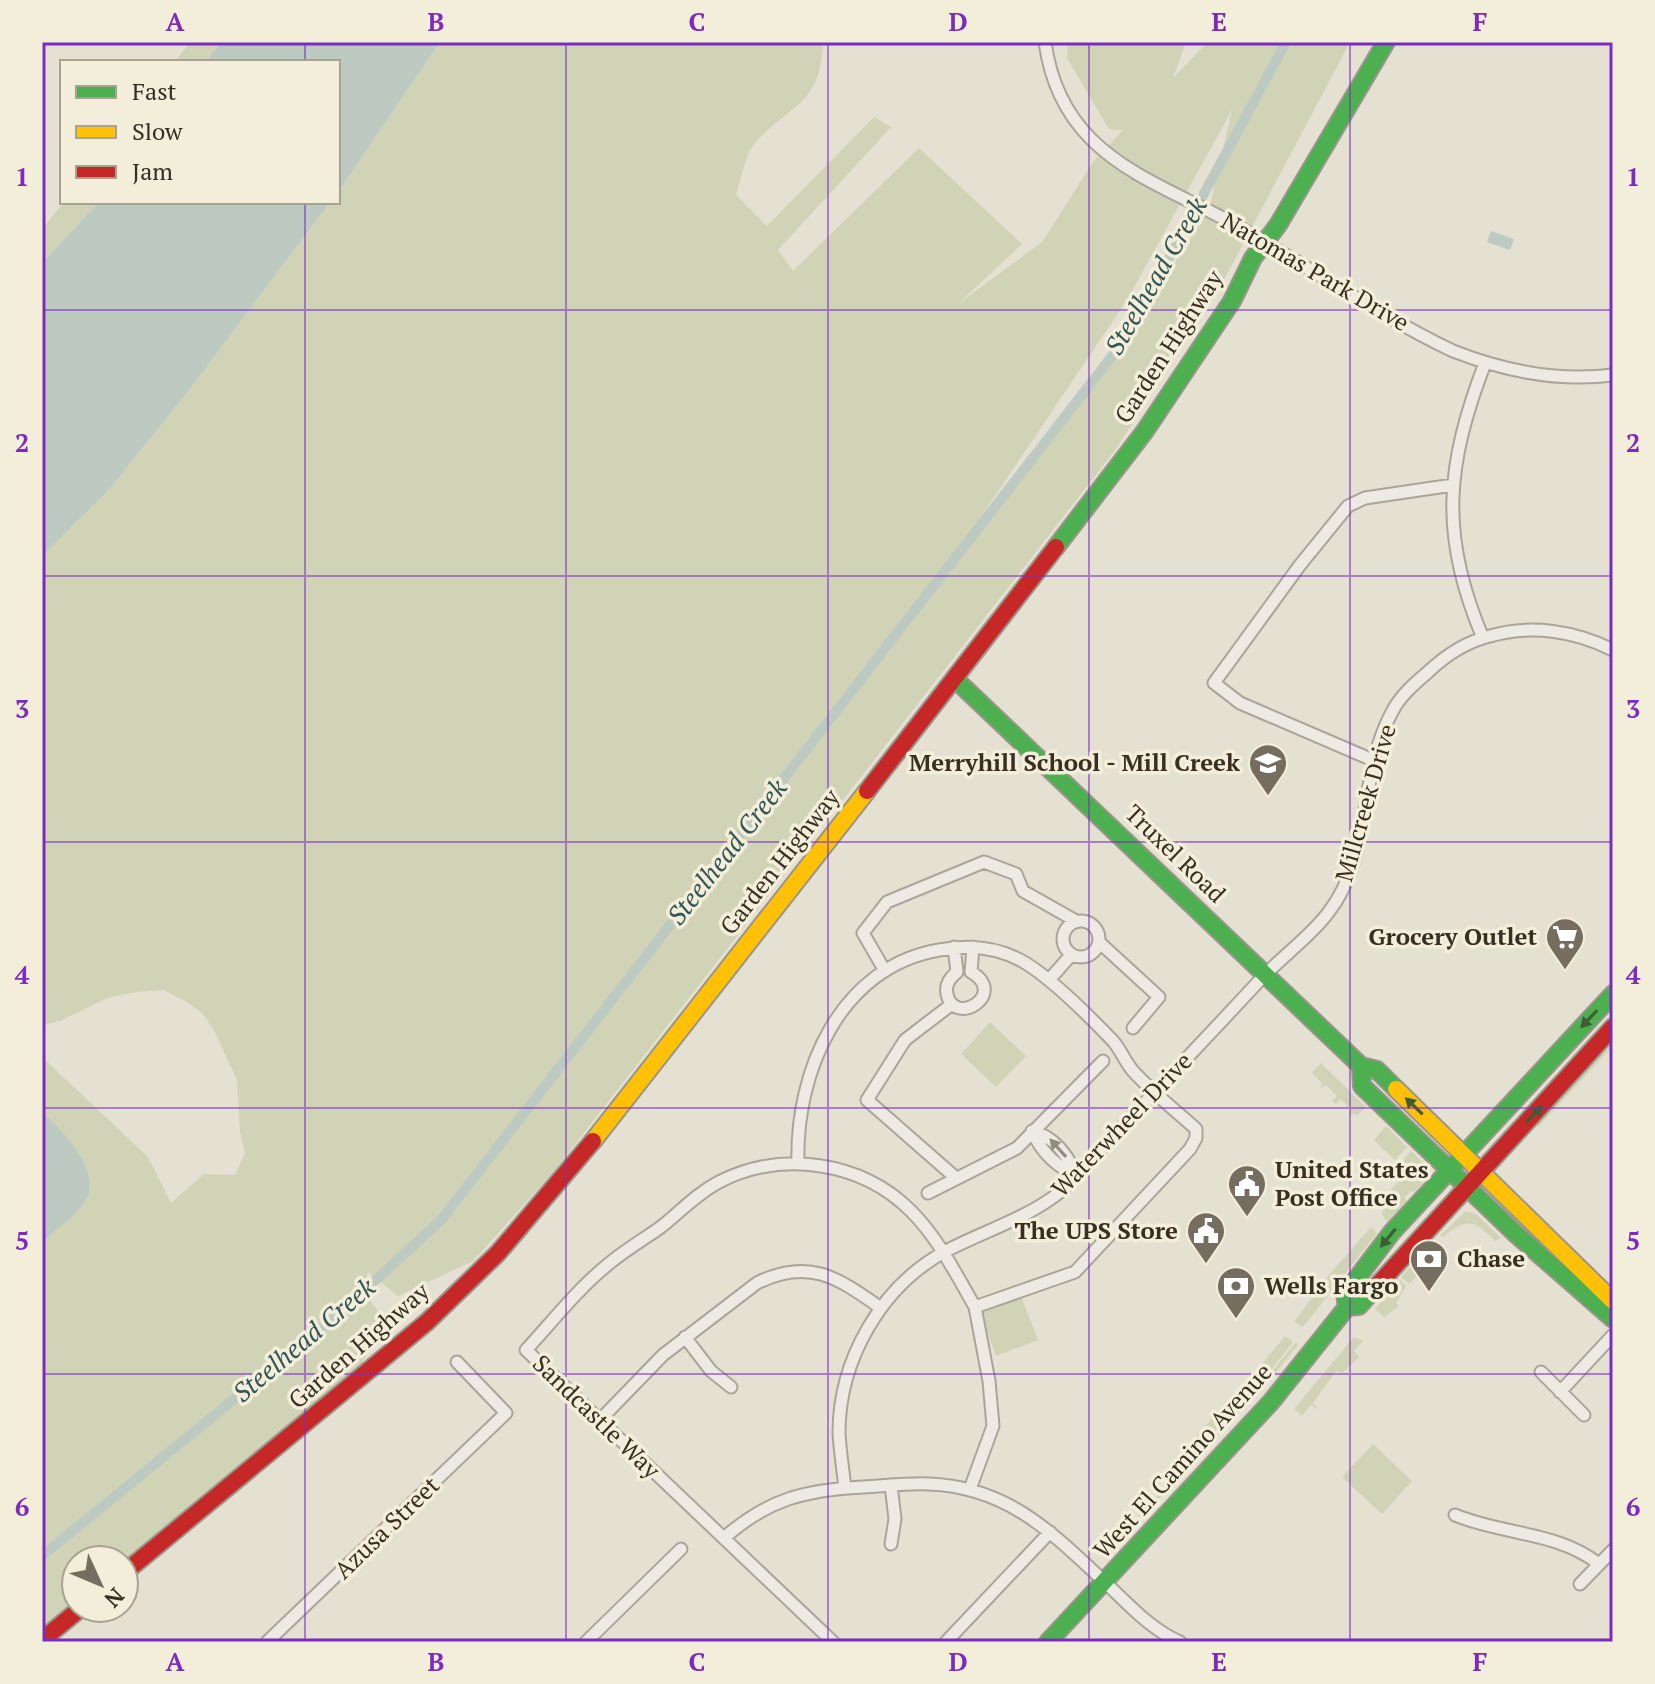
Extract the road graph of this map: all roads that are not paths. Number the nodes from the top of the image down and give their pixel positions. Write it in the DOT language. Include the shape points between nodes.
graph roads {
  1 [pos="1045,42"];
  2 [pos="1388,42"];
  3 [pos="1265,242"];
  4 [pos="1485,363"];
  5 [pos="1613,375"];
  6 [pos="1453,485"];
  7 [pos="1483,638"];
  8 [pos="1613,650"];
  9 [pos="955,679"];
  10 [pos="1375,761"];
  11 [pos="1076,921"];
  12 [pos="1099,942"];
  13 [pos="954,947"];
  14 [pos="973,947"];
  15 [pos="1071,955"];
  16 [pos="885,971"];
  17 [pos="1266,974"];
  18 [pos="1049,980"];
  19 [pos="1613,994"];
  20 [pos="952,1004"];
  21 [pos="1613,1027"];
  22 [pos="1133,1028"];
  23 [pos="1103,1061"];
  24 [pos="1361,1066"];
  25 [pos="1156,1092"];
  26 [pos="1032,1131"];
  27 [pos="1464,1154"];
  28 [pos="798,1164"];
  29 [pos="1449,1170"];
  30 [pos="1480,1170"];
  31 [pos="1077,1175"];
  32 [pos="956,1178"];
  33 [pos="1466,1186"];
  34 [pos="928,1193"];
  35 [pos="943,1252"];
  36 [pos="1566,1280"];
  37 [pos="1613,1304"];
  38 [pos="975,1307"];
  39 [pos="1347,1307"];
  40 [pos="881,1308"];
  41 [pos="1613,1319"];
  42 [pos="1613,1335"];
  43 [pos="685,1337"];
  44 [pos="457,1362"];
  45 [pos="1541,1372"];
  46 [pos="731,1387"];
  47 [pos="1560,1392"];
  48 [pos="1584,1415"];
  49 [pos="600,1420"];
  50 [pos="891,1485"];
  51 [pos="845,1488"];
  52 [pos="970,1489"];
  53 [pos="1455,1515"];
  54 [pos="1050,1532"];
  55 [pos="724,1538"];
  56 [pos="891,1544"];
  57 [pos="681,1549"];
  58 [pos="1613,1550"];
  59 [pos="140,1560"];
  60 [pos="1599,1564"];
  61 [pos="1105,1582"];
  62 [pos="1580,1584"];
  63 [pos="62,1624"];
  64 [pos="42,1640"];
  65 [pos="267,1642"];
  66 [pos="586,1642"];
  67 [pos="833,1642"];
  68 [pos="946,1642"];
  69 [pos="1048,1642"];
  70 [pos="1180,1642"];
  1 -- 3 [label="street, Natomas Park Drive" via="1066,108 1110,155"];
  2 -- 3 [label="main road, Garden Highway"];
  3 -- 4 [label="street, Natomas Park Drive" via="1433,341"];
  3 -- 9 [label="main road, Garden Highway" via="1154,418"];
  4 -- 5 [label="street, Natomas Park Drive" via="1548,376"];
  4 -- 6 [label="street" via="1463,426"];
  6 -- 7 [label="street" via="1461,573"];
  6 -- 10 [label="street" via="1365,498 1348,506 1214,683 1240,703"];
  7 -- 8 [label="street, Millcreek Drive" via="1550,631"];
  7 -- 10 [label="street, Millcreek Drive" via="1449,654 1408,690 1392,712"];
  9 -- 17 [label="main road, Truxel Road"];
  9 -- 59 [label="main road, Garden Highway" via="569,1171 498,1253 415,1332"];
  10 -- 17 [label="street, Millcreek Drive" via="1358,843 1340,894 1329,912"];
  11 -- 12 [label="street" via="1097,930"];
  11 -- 15 [label="street" via="1065,929 1063,944"];
  11 -- 16 [label="street" via="1023,891 1016,874 984,862 887,902 863,933"];
  12 -- 15 [label="street" via="1083,957"];
  12 -- 22 [label="street" via="1159,997"];
  13 -- 14 [label="street"];
  13 -- 16 [label="street" via="914,956"];
  13 -- 20 [label="street" via="957,972 946,991"];
  14 -- 18 [label="street" via="1011,955"];
  14 -- 20 [label="street" via="971,972 983,985 982,997 968,1008"];
  15 -- 18 [label="street"];
  16 -- 28 [label="street" via="850,1002 817,1052 799,1117"];
  17 -- 24 [label="main road, Truxel Road"];
  17 -- 25 [label="street, Waterwheel Drive"];
  18 -- 25 [label="street"];
  19 -- 27 [label="main road, West El Camino Avenue, one-way"];
  20 -- 32 [label="street" via="905,1040 867,1100"];
  30 -- 21 [label="main road, West El Camino Avenue, one-way"];
  23 -- 26 [label="street"];
  27 -- 24 [label="main road, Truxel Road, one-way" via="1377,1070"];
  24 -- 29 [label="main road, Truxel Road" via="1362,1086"];
  25 -- 31 [label="street, Waterwheel Drive"];
  25 -- 38 [label="street" via="1196,1129 1190,1149 1075,1272"];
  26 -- 31 [label="street" via="1060,1169"];
  26 -- 32 [label="street" via="1017,1148"];
  27 -- 29 [label="main road, West El Camino Avenue"];
  27 -- 30 [label="main road, Truxel Road"];
  28 -- 35 [label="street, Sandcastle Way" via="849,1172 880,1187 908,1208"];
  28 -- 49 [label="street, Sandcastle Way" via="751,1170 704,1191 610,1262 526,1350"];
  29 -- 33 [label="main road, Truxel Road"];
  29 -- 39 [label="main road, West El Camino Avenue, one-way" via="1345,1294"];
  30 -- 33 [label="main road, West El Camino Avenue"];
  30 -- 37 [label="main road, Truxel Road"];
  31 -- 35 [label="street, Waterwheel Drive" via="1031,1212"];
  32 -- 34 [label="street"];
  33 -- 36 [label="main road, Truxel Road"];
  33 -- 39 [label="main road, West El Camino Avenue" via="1359,1306"];
  35 -- 38 [label="street, Sandcastle Way"];
  35 -- 40 [label="street, Waterwheel Drive" via="906,1280"];
  36 -- 37 [label="main road" via="1577,1278"];
  36 -- 41 [label="main road, Truxel Road"];
  38 -- 52 [label="street, Sandcastle Way" via="993,1426"];
  39 -- 61 [label="main road, West El Camino Avenue" via="1271,1402"];
  40 -- 43 [label="street" via="833,1277 784,1272 757,1283"];
  40 -- 51 [label="street, Waterwheel Drive" via="855,1353 843,1395 839,1431"];
  42 -- 47 [label="street"];
  43 -- 46 [label="street"];
  43 -- 49 [label="street"];
  44 -- 65 [label="street, Azusa Street" via="506,1413"];
  45 -- 47 [label="street"];
  47 -- 48 [label="street"];
  49 -- 55 [label="street, Sandcastle Way"];
  50 -- 51 [label="street"];
  50 -- 52 [label="street"];
  50 -- 56 [label="street"];
  51 -- 55 [label="street" via="781,1501"];
  52 -- 54 [label="street" via="1020,1510"];
  53 -- 60 [label="street" via="1556,1540"];
  54 -- 61 [label="street"];
  54 -- 68 [label="street"];
  55 -- 67 [label="street, Sandcastle Way"];
  57 -- 66 [label="street"];
  58 -- 60 [label="street"];
  60 -- 62 [label="street"];
  61 -- 69 [label="main road, West El Camino Avenue"];
  61 -- 70 [label="street" via="1154,1627"];
  63 -- 64 [label="main road"];
}
